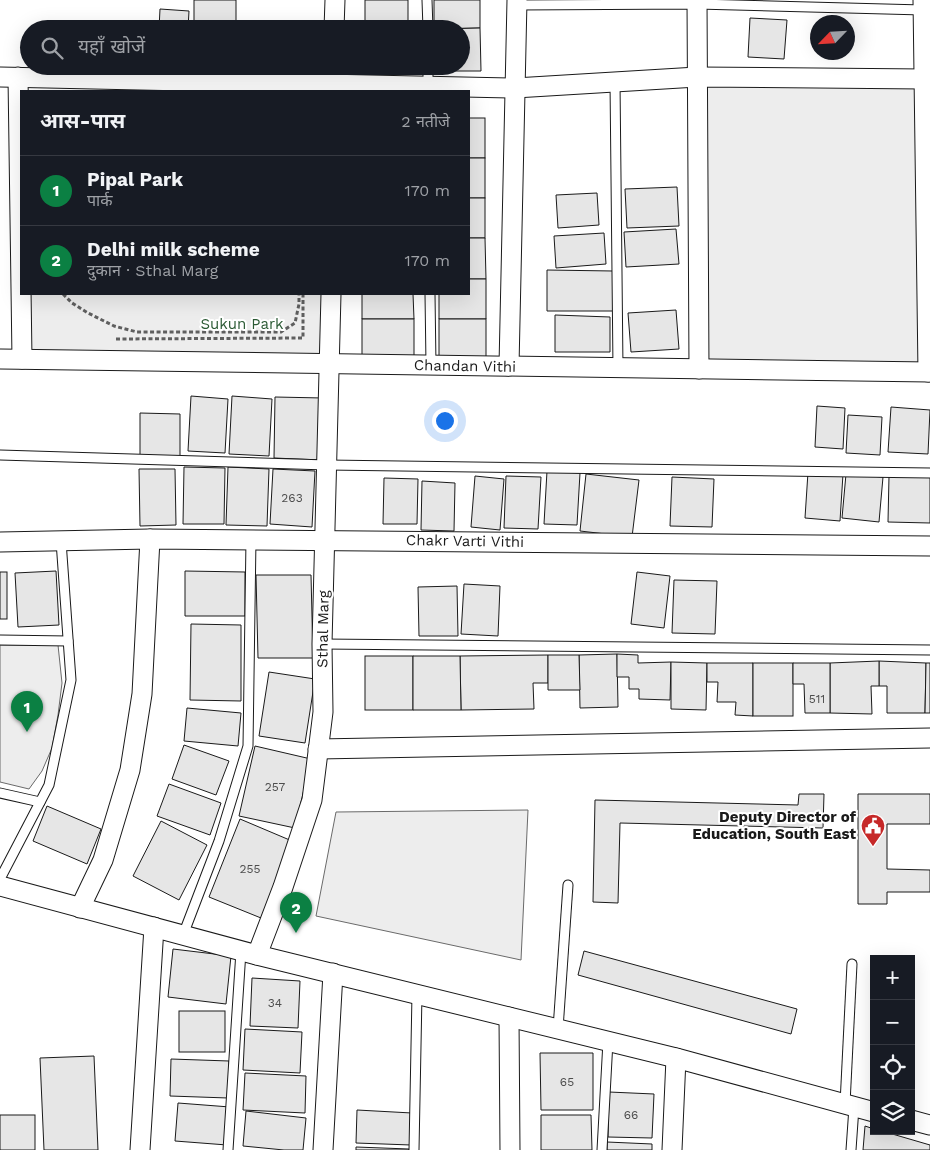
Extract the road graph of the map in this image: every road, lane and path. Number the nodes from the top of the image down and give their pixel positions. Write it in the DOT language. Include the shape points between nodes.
graph roads {
  1 [pos="335,0"];
  2 [pos="427,0"];
  3 [pos="697,2"];
  4 [pos="517,3"];
  5 [pos="923,5"];
  6 [pos="334,20"];
  7 [pos="428,20"];
  8 [pos="9,77"];
  9 [pos="697,77"];
  10 [pos="924,79"];
  11 [pos="334,80"];
  12 [pos="428,81"];
  13 [pos="615,82"];
  14 [pos="515,88"];
  15 [pos="63,295"];
  16 [pos="299,295"];
  17 [pos="303,295"];
  18 [pos="331,295"];
  19 [pos="430,295"];
  20 [pos="113,339"];
  21 [pos="0,359"];
  22 [pos="22,359"];
  23 [pos="330,364"];
  24 [pos="431,365"];
  25 [pos="509,366"];
  26 [pos="618,368"];
  27 [pos="699,369"];
  28 [pos="929,372"];
  29 [pos="0,454"];
  30 [pos="327,465"];
  31 [pos="930,473"];
  32 [pos="150,539"];
  33 [pos="251,539"];
  34 [pos="325,540"];
  35 [pos="61,541"];
  36 [pos="0,542"];
  37 [pos="930,546"];
  38 [pos="0,640"];
  39 [pos="68,641"];
  40 [pos="322,644"];
  41 [pos="930,650"];
  42 [pos="930,738"];
  43 [pos="318,749"];
  44 [pos="0,793"];
  45 [pos="40,802"];
  46 [pos="0,879"];
  47 [pos="568,885"];
  48 [pos="0,886"];
  49 [pos="80,908"];
  50 [pos="154,927"];
  51 [pos="183,935"];
  52 [pos="249,953"];
  53 [pos="852,964"];
  54 [pos="333,973"];
  55 [pos="417,994"];
  56 [pos="509,1017"];
  57 [pos="558,1029"];
  58 [pos="608,1042"];
  59 [pos="676,1058"];
  60 [pos="850,1105"];
  61 [pos="870,1111"];
  62 [pos="915,1121"];
  63 [pos="930,1125"];
  64 [pos="140,1150"];
  65 [pos="228,1150"];
  66 [pos="323,1150"];
  67 [pos="414,1150"];
  68 [pos="510,1150"];
  69 [pos="602,1150"];
  70 [pos="672,1150"];
  71 [pos="851,1150"];
  1 -- 6 [label="street"];
  2 -- 7 [label="lane"];
  3 -- 4 [label="lane"];
  3 -- 5 [label="lane"];
  3 -- 9 [label="street"];
  4 -- 14 [label="street"];
  5 -- 10 [label="street"];
  8 -- 11 [label="street"];
  8 -- 22 [label="street"];
  9 -- 10 [label="street"];
  9 -- 13 [label="street"];
  9 -- 27 [label="street"];
  10 -- 28 [label="street"];
  11 -- 12 [label="street"];
  12 -- 14 [label="street"];
  13 -- 14 [label="street"];
  13 -- 26 [label="lane"];
  14 -- 25 [label="street"];
  15 -- 16 [label="path" via="88,313 114,326 137,332 258,333 281,332 295,323"];
  17 -- 20 [label="path" via="303,338"];
  18 -- 23 [label="street, Sthal Marg"];
  19 -- 24 [label="lane"];
  21 -- 22 [label="street, Chandan Vithi"];
  22 -- 23 [label="street, Chandan Vithi"];
  23 -- 24 [label="street, Chandan Vithi"];
  23 -- 30 [label="street, Sthal Marg"];
  24 -- 25 [label="street, Chandan Vithi"];
  25 -- 26 [label="street, Chandan Vithi"];
  26 -- 27 [label="street, Chandan Vithi"];
  27 -- 28 [label="street, Chandan Vithi"];
  29 -- 30 [label="lane"];
  30 -- 31 [label="lane"];
  30 -- 34 [label="street, Sthal Marg"];
  32 -- 33 [label="street, Chakr Varti Vithi"];
  32 -- 35 [label="street, Chakr Varti Vithi"];
  32 -- 49 [label="street" via="142,694 130,770 103,860"];
  33 -- 34 [label="street, Chakr Varti Vithi"];
  33 -- 51 [label="lane" via="248,746 219,841"];
  34 -- 37 [label="street, Chakr Varti Vithi"];
  34 -- 40 [label="street, Sthal Marg"];
  35 -- 36 [label="street, Chakr Varti Vithi"];
  35 -- 39 [label="lane"];
  38 -- 39 [label="lane"];
  39 -- 45 [label="lane" via="71,680 49,785"];
  40 -- 41 [label="lane"];
  40 -- 43 [label="street, Sthal Marg" via="323,712"];
  42 -- 43 [label="street"];
  43 -- 52 [label="street, Sthal Marg" via="312,800 283,887"];
  44 -- 45 [label="lane"];
  45 -- 46 [label="lane"];
  47 -- 57 [label="lane"];
  48 -- 49 [label="street"];
  49 -- 50 [label="street"];
  50 -- 51 [label="street"];
  50 -- 64 [label="street"];
  51 -- 52 [label="street"];
  52 -- 54 [label="street"];
  52 -- 65 [label="lane"];
  53 -- 60 [label="lane"];
  54 -- 55 [label="street"];
  54 -- 66 [label="street"];
  55 -- 56 [label="street"];
  55 -- 67 [label="lane"];
  56 -- 57 [label="street"];
  56 -- 68 [label="street"];
  57 -- 58 [label="street"];
  58 -- 59 [label="street"];
  58 -- 69 [label="lane"];
  59 -- 60 [label="street"];
  59 -- 70 [label="street"];
  60 -- 61 [label="street"];
  60 -- 71 [label="lane"];
  62 -- 63 [label="street"];
}
